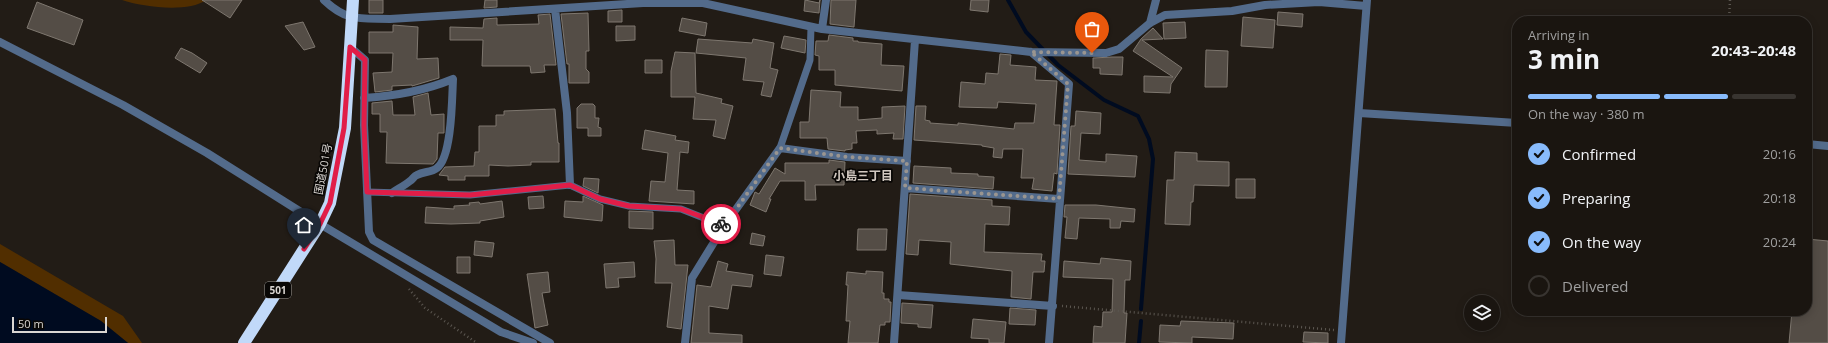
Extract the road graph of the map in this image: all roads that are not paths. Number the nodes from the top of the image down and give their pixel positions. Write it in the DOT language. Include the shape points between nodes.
graph roads {
  1 [pos="324,0"];
  2 [pos="353,0"];
  3 [pos="826,0"];
  4 [pos="1156,0"];
  5 [pos="677,2"];
  6 [pos="1367,3"];
  7 [pos="565,4"];
  8 [pos="555,9"];
  9 [pos="352,18"];
  10 [pos="1150,22"];
  11 [pos="811,27"];
  12 [pos="822,29"];
  13 [pos="915,40"];
  14 [pos="0,42"];
  15 [pos="350,47"];
  16 [pos="1031,52"];
  17 [pos="364,98"];
  18 [pos="1359,113"];
  19 [pos="1512,124"];
  20 [pos="1812,144"];
  21 [pos="1828,146"];
  22 [pos="780,148"];
  23 [pos="907,161"];
  24 [pos="570,185"];
  25 [pos="905,188"];
  26 [pos="367,192"];
  27 [pos="392,193"];
  28 [pos="1059,199"];
  29 [pos="320,224"];
  30 [pos="724,226"];
  31 [pos="898,295"];
  32 [pos="1052,306"];
  33 [pos="244,343"];
  34 [pos="532,343"];
  35 [pos="550,343"];
  36 [pos="684,343"];
  37 [pos="894,343"];
  38 [pos="1049,343"];
  39 [pos="1341,343"];
  1 -- 9 [label="street" via="336,11"];
  2 -- 9 [label="highway, 国道501号 / 501"];
  3 -- 12 [label="street"];
  4 -- 10 [label="street"];
  5 -- 7 [label="street"];
  5 -- 11 [label="street" via="704,3"];
  6 -- 10 [label="street" via="1318,2 1265,6 1232,11 1165,15"];
  6 -- 18 [label="street"];
  7 -- 8 [label="street"];
  8 -- 9 [label="street" via="390,19"];
  8 -- 24 [label="street" via="567,113"];
  9 -- 15 [label="highway, 国道501号 / 501"];
  10 -- 16 [label="street" via="1119,49 1106,53"];
  11 -- 12 [label="street"];
  11 -- 22 [label="lane" via="810,60"];
  12 -- 13 [label="street"];
  13 -- 16 [label="street"];
  13 -- 23 [label="street"];
  14 -- 29 [label="street" via="123,105 207,153"];
  15 -- 17 [label="street" via="365,60"];
  15 -- 29 [label="highway, 国道501号 / 501" via="344,128 330,203"];
  16 -- 28 [label="street" via="1068,84"];
  17 -- 26 [label="street"];
  17 -- 27 [label="street" via="396,95 453,79 448,144 443,161 438,168 416,175"];
  18 -- 19 [label="street"];
  18 -- 39 [label="street"];
  20 -- 21 [label="street"];
  22 -- 23 [label="street" via="847,157"];
  22 -- 30 [label="street"];
  23 -- 25 [label="street"];
  24 -- 27 [label="lane" via="470,195"];
  24 -- 30 [label="lane" via="600,199 629,206 681,209"];
  25 -- 28 [label="street"];
  25 -- 31 [label="street"];
  26 -- 27 [label="lane"];
  26 -- 35 [label="street" via="369,232 373,240"];
  28 -- 32 [label="street"];
  29 -- 33 [label="highway, 国道501号 / 501"];
  29 -- 34 [label="street" via="501,332"];
  30 -- 36 [label="street" via="692,278"];
  31 -- 32 [label="street"];
  31 -- 37 [label="street"];
  32 -- 38 [label="street"];
}
